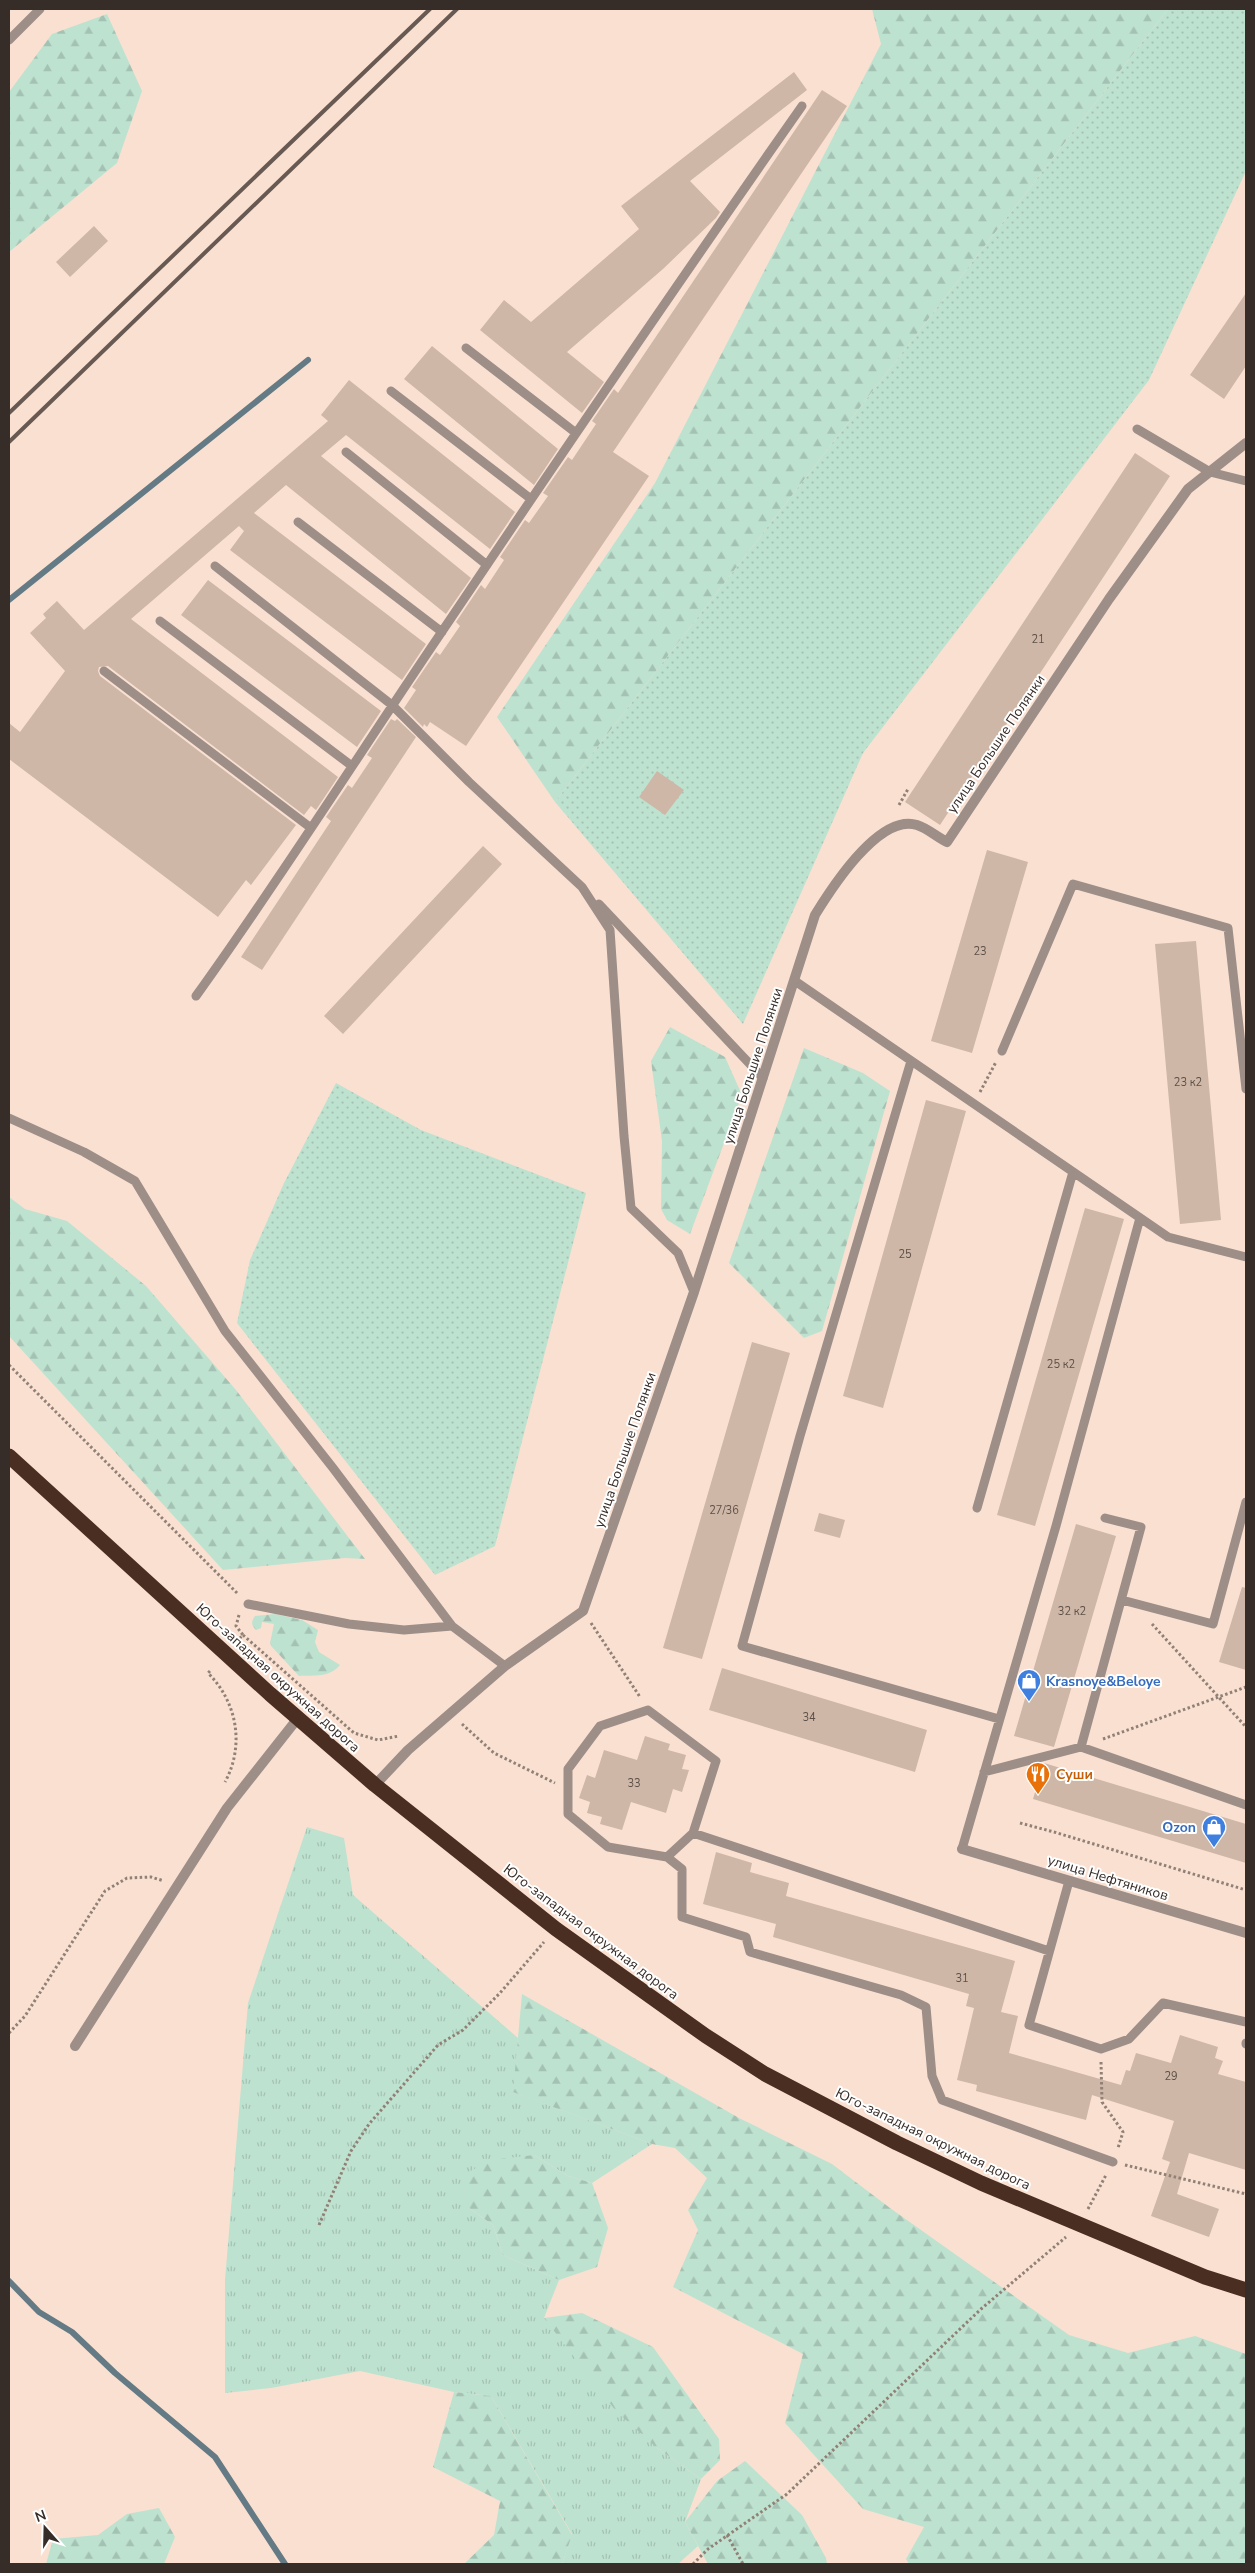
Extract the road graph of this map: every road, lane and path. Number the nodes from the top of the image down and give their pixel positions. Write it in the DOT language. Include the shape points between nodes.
graph roads {
  1 [pos="40,9"];
  2 [pos="9,40"];
  3 [pos="802,106"];
  4 [pos="466,348"];
  5 [pos="391,391"];
  6 [pos="1137,429"];
  7 [pos="576,433"];
  8 [pos="1246,443"];
  9 [pos="346,452"];
  10 [pos="1210,472"];
  11 [pos="1246,481"];
  12 [pos="531,499"];
  13 [pos="298,522"];
  14 [pos="487,565"];
  15 [pos="215,566"];
  16 [pos="160,622"];
  17 [pos="442,632"];
  18 [pos="104,671"];
  19 [pos="392,705"];
  20 [pos="352,766"];
  21 [pos="908,789"];
  22 [pos="899,805"];
  23 [pos="311,828"];
  24 [pos="582,887"];
  25 [pos="795,981"];
  26 [pos="196,996"];
  27 [pos="1002,1050"];
  28 [pos="912,1061"];
  29 [pos="764,1078"];
  30 [pos="1246,1089"];
  31 [pos="974,1103"];
  32 [pos="9,1118"];
  33 [pos="1073,1172"];
  34 [pos="1140,1218"];
  35 [pos="1246,1257"];
  36 [pos="694,1292"];
  37 [pos="9,1365"];
  38 [pos="9,1456"];
  39 [pos="1246,1502"];
  40 [pos="977,1508"];
  41 [pos="1105,1518"];
  42 [pos="1122,1600"];
  43 [pos="1134,1603"];
  44 [pos="248,1604"];
  45 [pos="582,1611"];
  46 [pos="236,1626"];
  47 [pos="452,1626"];
  48 [pos="504,1666"];
  49 [pos="210,1671"];
  50 [pos="1246,1687"];
  51 [pos="1219,1698"];
  52 [pos="648,1710"];
  53 [pos="298,1718"];
  54 [pos="999,1719"];
  55 [pos="460,1723"];
  56 [pos="1246,1727"];
  57 [pos="404,1733"];
  58 [pos="1081,1747"];
  59 [pos="984,1772"];
  60 [pos="375,1784"];
  61 [pos="568,1786"];
  62 [pos="1246,1805"];
  63 [pos="227,1808"];
  64 [pos="1020,1824"];
  65 [pos="693,1833"];
  66 [pos="962,1849"];
  67 [pos="667,1857"];
  68 [pos="1069,1881"];
  69 [pos="177,1884"];
  70 [pos="1246,1890"];
  71 [pos="556,1928"];
  72 [pos="1246,1934"];
  73 [pos="1049,1951"];
  74 [pos="1246,2022"];
  75 [pos="9,2033"];
  76 [pos="74,2046"];
  77 [pos="1101,2049"];
  78 [pos="1113,2162"];
  79 [pos="1246,2194"];
  80 [pos="319,2225"];
  81 [pos="1080,2225"];
  82 [pos="1246,2290"];
  83 [pos="727,2535"];
  84 [pos="693,2564"];
  85 [pos="743,2564"];
  1 -- 2 [label="lane"];
  3 -- 7 [label="lane"];
  4 -- 7 [label="lane"];
  5 -- 12 [label="lane"];
  6 -- 10 [label="lane"];
  7 -- 12 [label="lane"];
  8 -- 10 [label="street, улица Большие Полянки"];
  9 -- 14 [label="lane"];
  10 -- 11 [label="lane"];
  10 -- 25 [label="street, улица Большие Полянки" via="1188,489 1109,599 947,842 917,825 906,823 866,846 837,879 815,915"];
  12 -- 14 [label="lane"];
  13 -- 17 [label="lane"];
  14 -- 17 [label="lane"];
  15 -- 19 [label="lane"];
  16 -- 20 [label="lane"];
  17 -- 19 [label="lane"];
  18 -- 23 [label="lane"];
  19 -- 20 [label="lane"];
  19 -- 24 [label="lane"];
  20 -- 23 [label="lane"];
  21 -- 22 [label="path"];
  23 -- 26 [label="lane" via="254,916"];
  24 -- 29 [label="lane"];
  24 -- 36 [label="lane" via="610,930 631,1208 678,1253"];
  25 -- 28 [label="lane"];
  25 -- 29 [label="street, улица Большие Полянки"];
  27 -- 30 [label="lane" via="1073,884 1228,928"];
  27 -- 31 [label="path"];
  28 -- 31 [label="lane"];
  28 -- 54 [label="lane" via="800,1436 742,1646"];
  29 -- 36 [label="street, улица Большие Полянки"];
  31 -- 33 [label="lane"];
  32 -- 47 [label="lane" via="84,1152 135,1180 225,1331"];
  33 -- 34 [label="lane"];
  33 -- 40 [label="lane"];
  34 -- 35 [label="lane" via="1168,1237"];
  34 -- 54 [label="lane" via="1056,1526"];
  36 -- 45 [label="street, улица Большие Полянки"];
  37 -- 44 [label="path"];
  38 -- 53 [label="highway, Юго-западная окружная дорога"];
  39 -- 43 [label="lane" via="1213,1624"];
  41 -- 42 [label="lane" via="1142,1527"];
  42 -- 43 [label="lane"];
  42 -- 58 [label="lane"];
  43 -- 51 [label="path"];
  44 -- 47 [label="lane" via="349,1624 404,1630"];
  45 -- 48 [label="street"];
  45 -- 52 [label="path"];
  46 -- 57 [label="path" via="241,1637 354,1733 378,1740"];
  47 -- 48 [label="lane"];
  48 -- 60 [label="street" via="408,1750"];
  49 -- 63 [label="path" via="208,1673 226,1694 236,1727 235,1758 221,1790"];
  50 -- 51 [label="path"];
  51 -- 56 [label="path"];
  51 -- 58 [label="path"];
  52 -- 61 [label="lane" via="600,1726 568,1769"];
  52 -- 65 [label="lane" via="716,1761"];
  53 -- 60 [label="highway, Юго-западная окружная дорога"];
  53 -- 63 [label="street"];
  54 -- 59 [label="lane"];
  55 -- 61 [label="path" via="494,1753 549,1782"];
  58 -- 59 [label="lane"];
  58 -- 62 [label="lane"];
  59 -- 66 [label="lane"];
  60 -- 71 [label="highway, Юго-западная окружная дорога"];
  61 -- 67 [label="lane" via="568,1814 608,1847"];
  63 -- 69 [label="street"];
  64 -- 70 [label="path"];
  65 -- 67 [label="lane"];
  65 -- 73 [label="lane"];
  66 -- 68 [label="street, улица Нефтяников"];
  67 -- 78 [label="lane" via="682,1869 682,1917 746,1936 750,1952 901,1995 926,2008 932,2076 942,2100"];
  68 -- 72 [label="street, улица Нефтяников"];
  68 -- 73 [label="lane"];
  69 -- 75 [label="path" via="151,1877 128,1878 105,1891 25,2016"];
  69 -- 76 [label="street"];
  71 -- 80 [label="path" via="500,1994 463,2030 438,2045 369,2124 351,2151"];
  71 -- 81 [label="highway, Юго-западная окружная дорога" via="706,2036 765,2074 955,2171"];
  73 -- 77 [label="lane" via="1028,2025"];
  74 -- 77 [label="lane" via="1163,2003 1129,2039"];
  77 -- 78 [label="path" via="1102,2102 1123,2132"];
  78 -- 79 [label="path"];
  78 -- 81 [label="path"];
  81 -- 82 [label="highway, Юго-западная окружная дорога"];
  81 -- 83 [label="path" via="981,2309 787,2494"];
  83 -- 84 [label="path"];
  83 -- 85 [label="path"];
}
